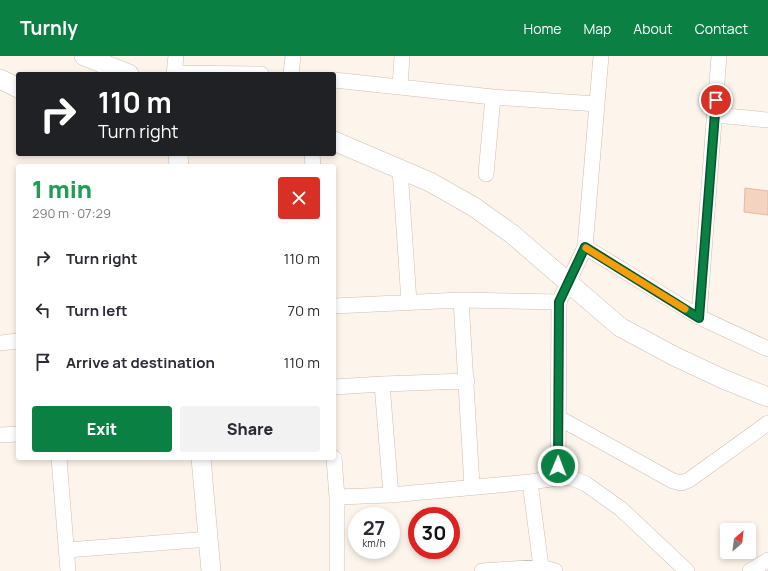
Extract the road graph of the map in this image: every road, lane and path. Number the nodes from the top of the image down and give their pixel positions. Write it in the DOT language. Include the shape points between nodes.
graph roads {
  1 [pos="84,56"];
  2 [pos="176,56"];
  3 [pos="293,56"];
  4 [pos="402,56"];
  5 [pos="601,56"];
  6 [pos="719,56"];
  7 [pos="124,72"];
  8 [pos="174,72"];
  9 [pos="291,72"];
  10 [pos="0,79"];
  11 [pos="336,80"];
  12 [pos="16,87"];
  13 [pos="400,88"];
  14 [pos="493,97"];
  15 [pos="597,104"];
  16 [pos="716,115"];
  17 [pos="768,120"];
  18 [pos="336,142"];
  19 [pos="400,169"];
  20 [pos="486,174"];
  21 [pos="583,251"];
  22 [pos="571,279"];
  23 [pos="461,300"];
  24 [pos="409,302"];
  25 [pos="559,302"];
  26 [pos="336,306"];
  27 [pos="699,318"];
  28 [pos="16,341"];
  29 [pos="0,343"];
  30 [pos="768,349"];
  31 [pos="467,381"];
  32 [pos="382,384"];
  33 [pos="336,387"];
  34 [pos="768,397"];
  35 [pos="559,418"];
  36 [pos="768,423"];
  37 [pos="16,434"];
  38 [pos="0,435"];
  39 [pos="59,460"];
  40 [pos="201,460"];
  41 [pos="334,460"];
  42 [pos="558,478"];
  43 [pos="530,482"];
  44 [pos="472,486"];
  45 [pos="391,495"];
  46 [pos="337,497"];
  47 [pos="209,539"];
  48 [pos="67,550"];
  49 [pos="768,560"];
  50 [pos="548,569"];
  51 [pos="68,571"];
  52 [pos="212,571"];
  53 [pos="337,571"];
  54 [pos="482,571"];
  55 [pos="687,571"];
  56 [pos="750,571"];
  1 -- 7 [label="street"];
  2 -- 8 [label="street"];
  3 -- 9 [label="street"];
  4 -- 13 [label="street"];
  5 -- 15 [label="street"];
  6 -- 16 [label="street"];
  10 -- 12 [label="street"];
  11 -- 13 [label="street"];
  13 -- 14 [label="street"];
  14 -- 15 [label="street"];
  14 -- 20 [label="street"];
  15 -- 21 [label="street"];
  16 -- 17 [label="street"];
  16 -- 27 [label="street"];
  18 -- 19 [label="street"];
  19 -- 22 [label="street" via="430,182 474,207"];
  19 -- 24 [label="street"];
  21 -- 22 [label="street"];
  21 -- 27 [label="street"];
  22 -- 25 [label="street"];
  22 -- 34 [label="street" via="620,327 674,356"];
  23 -- 24 [label="street"];
  23 -- 25 [label="street"];
  23 -- 31 [label="street"];
  24 -- 26 [label="street"];
  25 -- 35 [label="street"];
  27 -- 30 [label="street"];
  28 -- 29 [label="street"];
  31 -- 32 [label="street"];
  31 -- 44 [label="street"];
  32 -- 33 [label="street"];
  32 -- 45 [label="street"];
  35 -- 36 [label="street" via="673,481 681,482 689,480"];
  35 -- 42 [label="street"];
  37 -- 38 [label="street"];
  39 -- 48 [label="street"];
  40 -- 47 [label="street"];
  41 -- 46 [label="street"];
  42 -- 43 [label="street"];
  42 -- 55 [label="street" via="572,478 596,490 621,509"];
  43 -- 44 [label="street"];
  43 -- 50 [label="street"];
  44 -- 45 [label="street"];
  45 -- 46 [label="street"];
  46 -- 53 [label="street"];
  47 -- 48 [label="street"];
  47 -- 52 [label="street"];
  48 -- 51 [label="street"];
  49 -- 56 [label="street"];
  50 -- 54 [label="street"];
}
